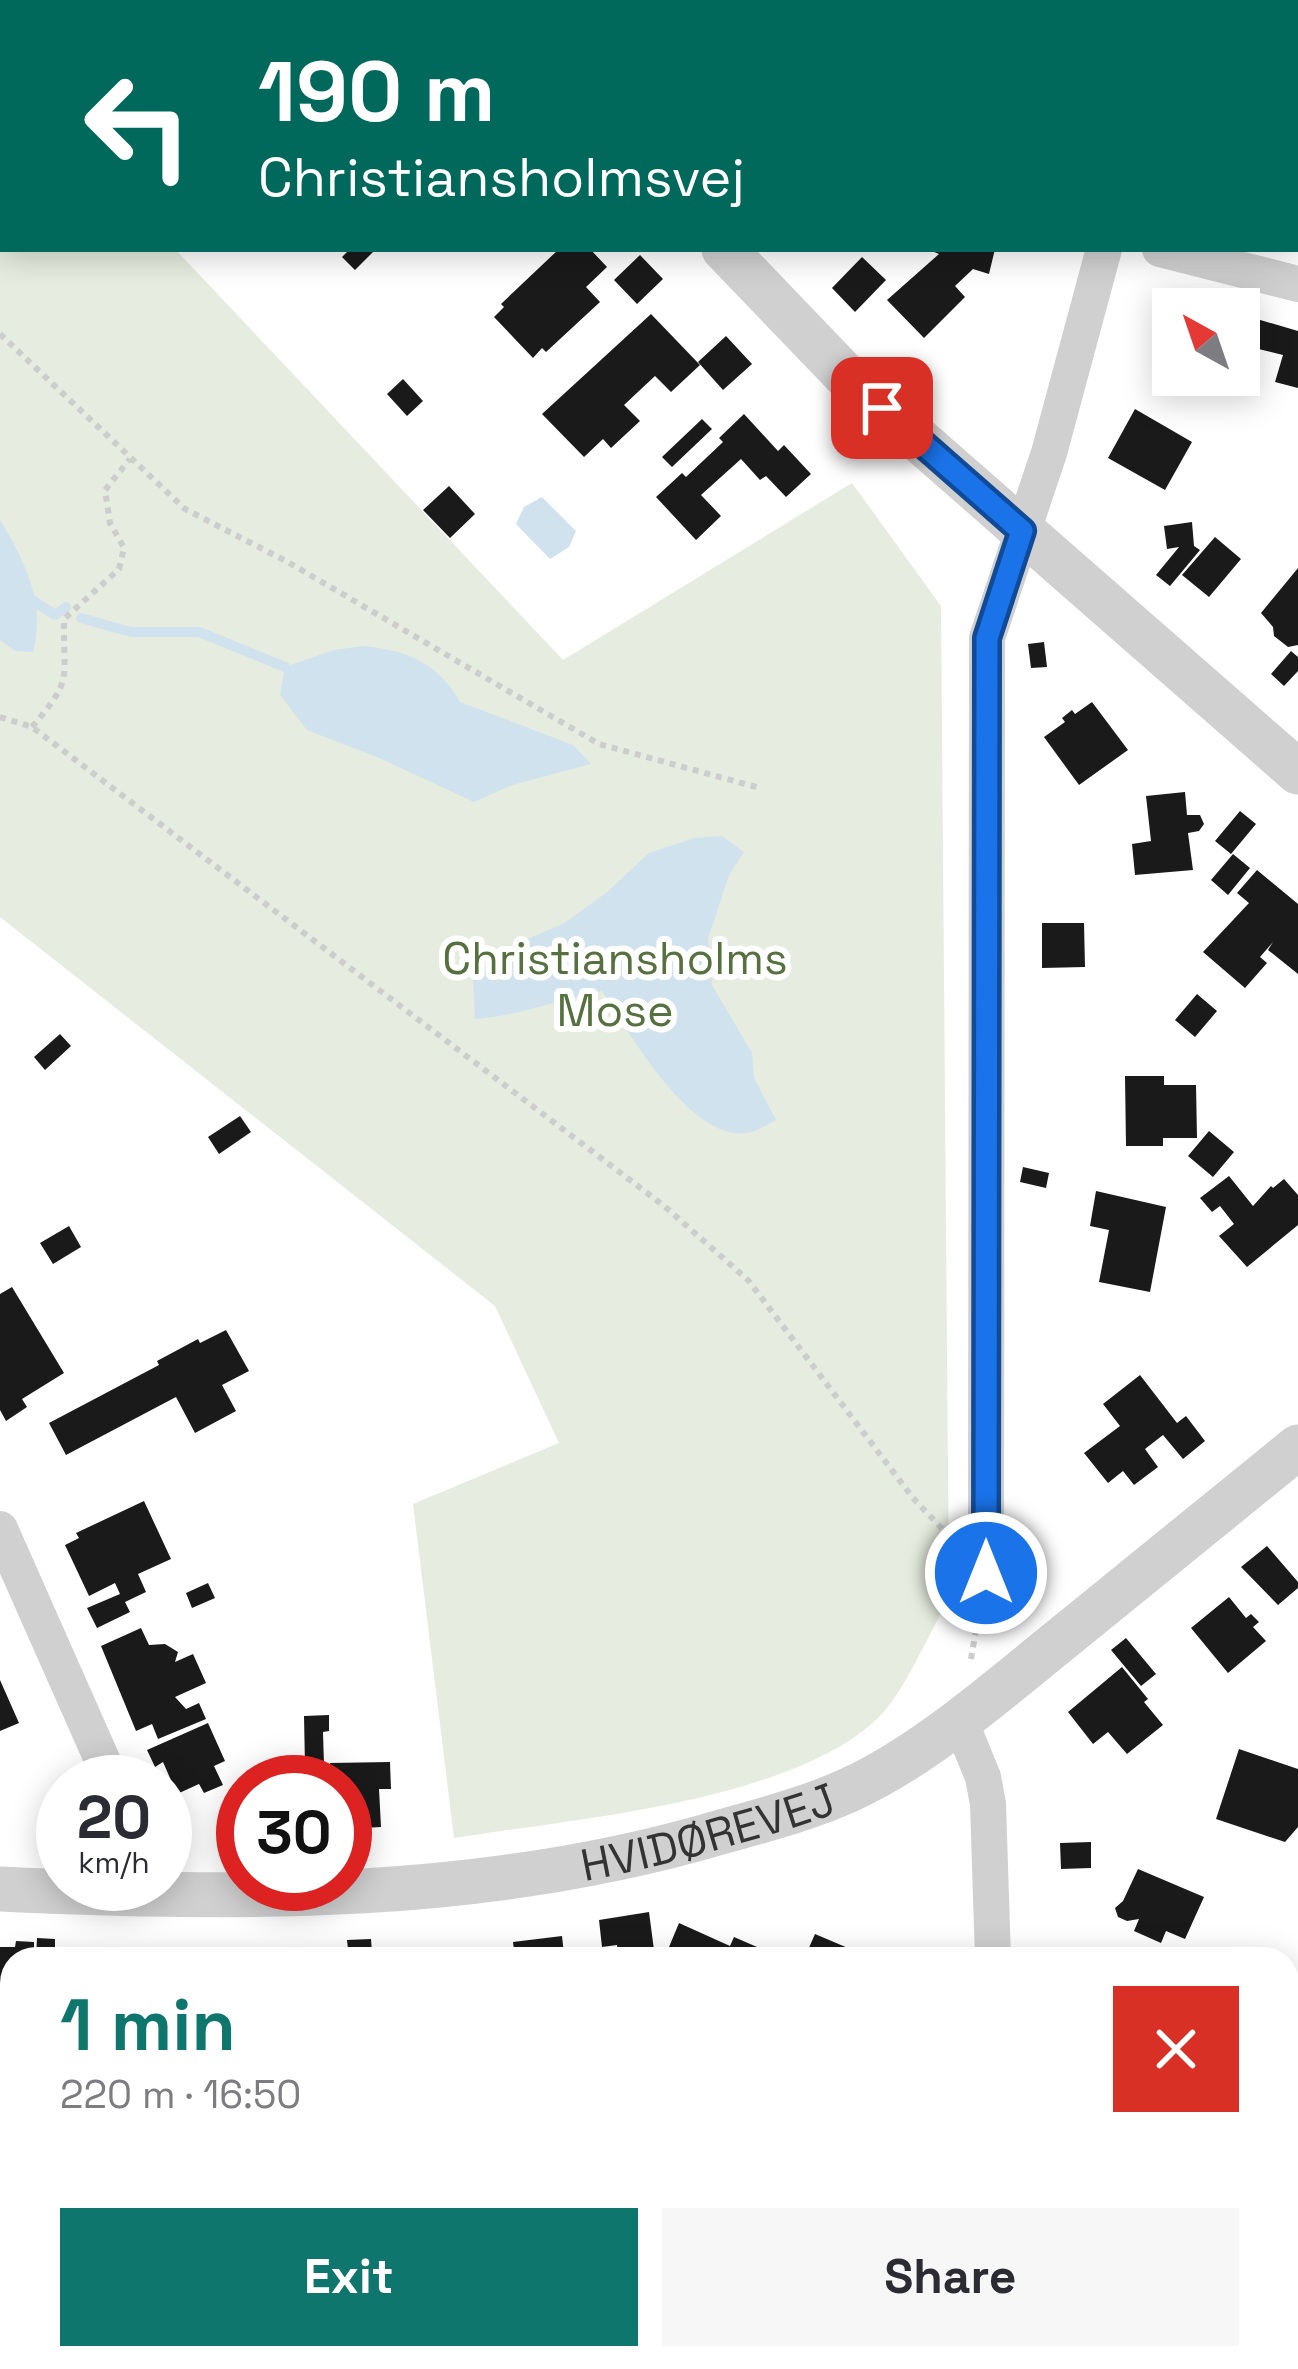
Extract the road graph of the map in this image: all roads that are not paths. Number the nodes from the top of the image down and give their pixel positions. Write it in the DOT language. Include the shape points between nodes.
graph roads {
  1 [pos="727,252"];
  2 [pos="1103,252"];
  3 [pos="1172,252"];
  4 [pos="1298,284"];
  5 [pos="1022,531"];
  6 [pos="1298,772"];
  7 [pos="1298,1447"];
  8 [pos="0,1528"];
  9 [pos="986,1573"];
  10 [pos="960,1721"];
  11 [pos="100,1755"];
  12 [pos="0,1889"];
  13 [pos="36,1889"];
  14 [pos="192,1891"];
  15 [pos="993,1947"];
  1 -- 5 [label="street" via="847,377"];
  2 -- 5 [label="street"];
  3 -- 4 [label="street"];
  5 -- 6 [label="street"];
  5 -- 9 [label="street" via="987,638"];
  7 -- 10 [label="street, HVIDØREVEJ"];
  8 -- 11 [label="street"];
  10 -- 14 [label="street, HVIDØREVEJ" via="852,1789 641,1856 368,1894"];
  10 -- 15 [label="street" via="988,1804"];
  12 -- 13 [label="street, HVIDØREVEJ"];
}
